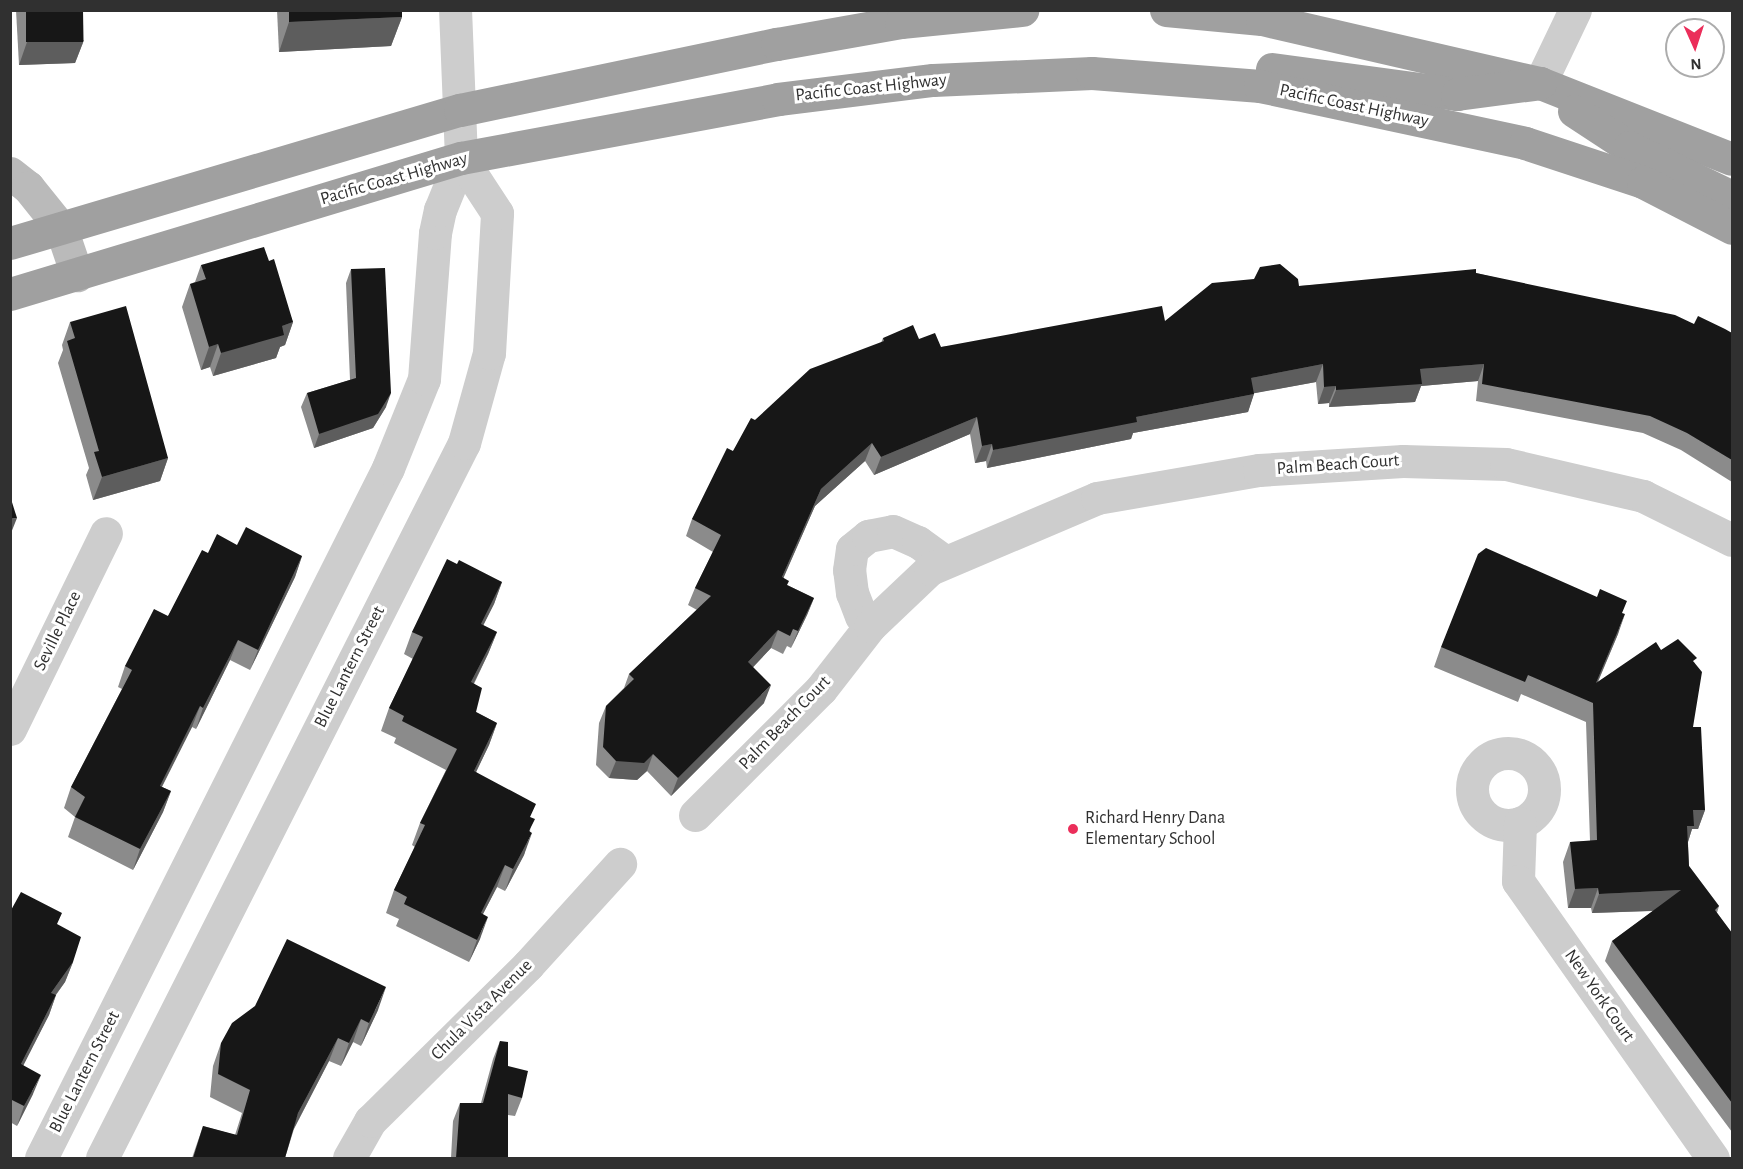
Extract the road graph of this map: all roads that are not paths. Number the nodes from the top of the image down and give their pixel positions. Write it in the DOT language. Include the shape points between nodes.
graph roads {
  1 [pos="455,10"];
  2 [pos="1022,10"];
  3 [pos="1166,10"];
  4 [pos="1575,10"];
  5 [pos="933,80"];
  6 [pos="1540,83"];
  7 [pos="460,111"];
  8 [pos="462,158"];
  9 [pos="1732,159"];
  10 [pos="10,172"];
  11 [pos="1732,197"];
  12 [pos="61,228"];
  13 [pos="1732,228"];
  14 [pos="10,243"];
  15 [pos="77,275"];
  16 [pos="10,294"];
  17 [pos="106,533"];
  18 [pos="1732,540"];
  19 [pos="944,561"];
  20 [pos="870,626"];
  21 [pos="10,729"];
  22 [pos="694,815"];
  23 [pos="1520,823"];
  24 [pos="621,864"];
  25 [pos="41,1158"];
  26 [pos="102,1158"];
  27 [pos="349,1158"];
  28 [pos="1713,1158"];
  1 -- 7 [label="street, Blue Lantern Street"];
  2 -- 7 [label="highway" via="901,22 777,44"];
  3 -- 6 [label="highway" via="1262,19"];
  4 -- 6 [label="street"];
  5 -- 6 [label="highway" via="1054,61 1135,57 1311,73 1428,93 1490,92"];
  5 -- 8 [label="highway, Pacific Coast Highway" via="778,99"];
  5 -- 13 [label="highway, Pacific Coast Highway" via="1092,73 1260,86 1525,143 1642,182"];
  6 -- 9 [label="highway"];
  6 -- 11 [label="highway" via="1580,116 1629,147"];
  7 -- 8 [label="street, Blue Lantern Street"];
  7 -- 12 [label="highway"];
  8 -- 15 [label="highway, Pacific Coast Highway"];
  8 -- 25 [label="street, Blue Lantern Street" via="435,232 424,379 388,468"];
  8 -- 26 [label="street, Blue Lantern Street" via="498,213 489,353 464,443"];
  10 -- 12 [label="main road" via="28,187"];
  12 -- 14 [label="highway"];
  12 -- 15 [label="main road"];
  15 -- 16 [label="highway, Pacific Coast Highway"];
  17 -- 21 [label="street, Seville Place"];
  18 -- 19 [label="street, Palm Beach Court" via="1643,496 1506,464 1403,460 1259,470 1097,498"];
  19 -- 20 [label="street, Palm Beach Court" via="930,569"];
  19 -- 20 [label="street" via="918,542 893,531 868,536 852,549 852,593 861,616"];
  20 -- 22 [label="street, Palm Beach Court" via="821,689"];
  23 -- 28 [label="street, New York Court" via="1518,881"];
  24 -- 27 [label="street, Chula Vista Avenue" via="528,965 370,1121"];
}
